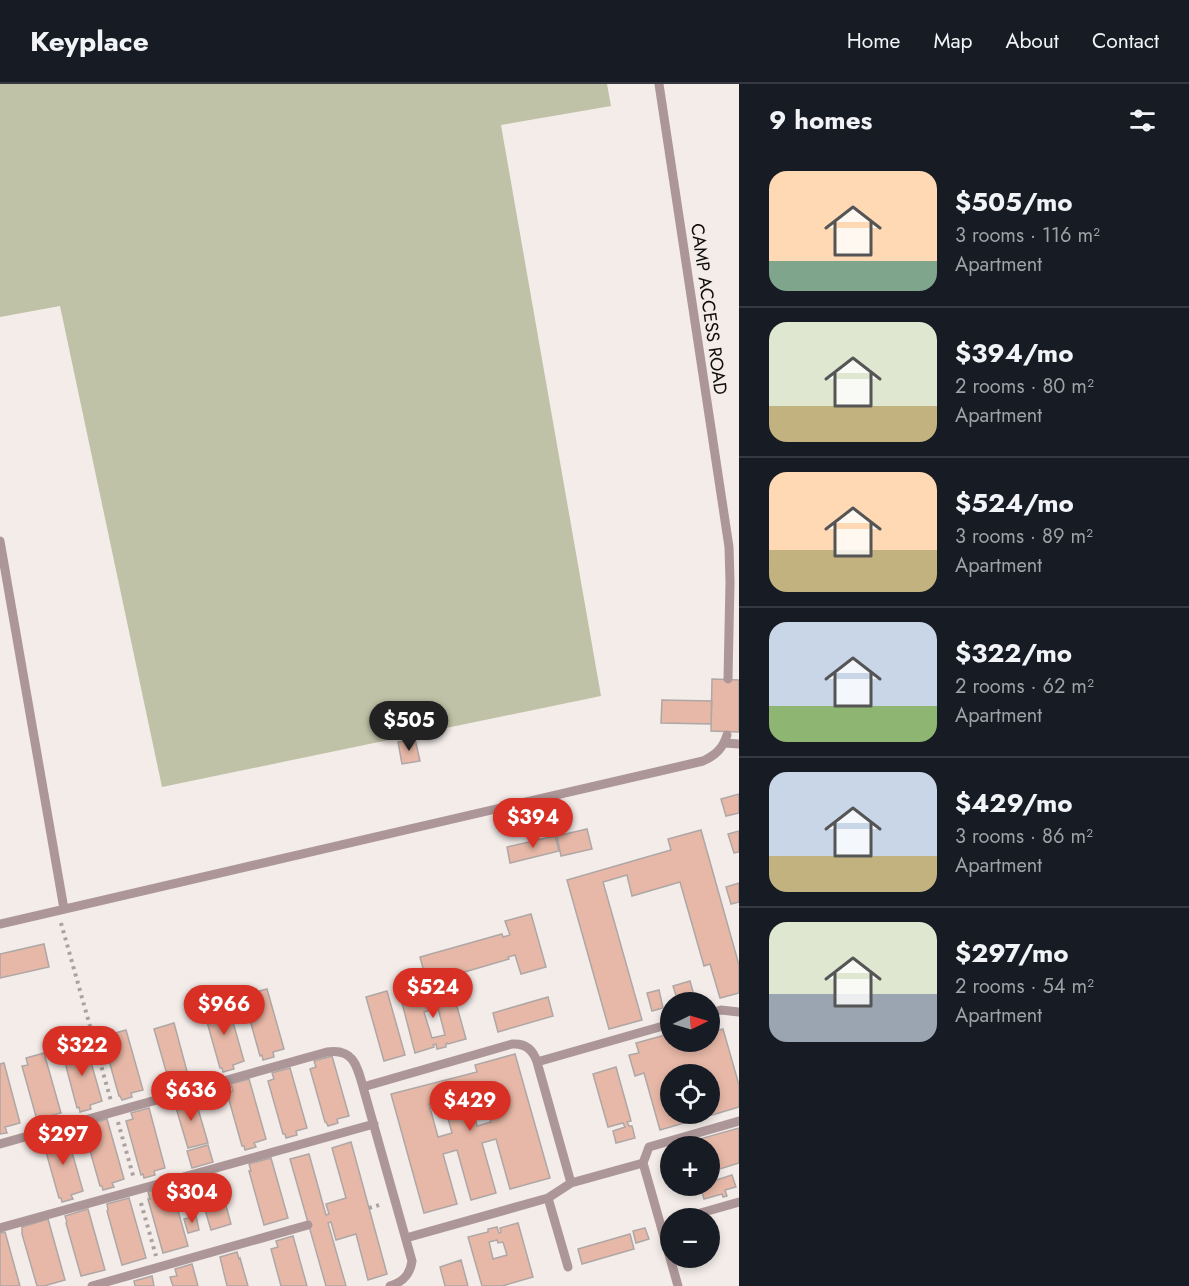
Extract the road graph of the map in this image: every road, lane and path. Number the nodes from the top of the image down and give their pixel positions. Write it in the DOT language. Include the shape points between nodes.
graph roads {
  1 [pos="659,84"];
  2 [pos="0,542"];
  3 [pos="734,636"];
  4 [pos="728,679"];
  5 [pos="739,744"];
  6 [pos="64,909"];
  7 [pos="0,924"];
  8 [pos="720,1011"];
  9 [pos="739,1012"];
  10 [pos="660,1027"];
  11 [pos="537,1062"];
  12 [pos="363,1087"];
  13 [pos="739,1122"];
  14 [pos="374,1124"];
  15 [pos="0,1144"];
  16 [pos="643,1163"];
  17 [pos="571,1183"];
  18 [pos="548,1197"];
  19 [pos="739,1202"];
  20 [pos="660,1208"];
  21 [pos="718,1208"];
  22 [pos="308,1225"];
  23 [pos="0,1228"];
  24 [pos="406,1238"];
  25 [pos="568,1267"];
  26 [pos="675,1268"];
  27 [pos="92,1286"];
  28 [pos="390,1286"];
  29 [pos="678,1286"];
  1 -- 3 [label="lane, CAMP ACCESS ROAD" via="729,547"];
  2 -- 6 [label="lane"];
  3 -- 4 [label="lane, CAMP ACCESS ROAD"];
  5 -- 6 [label="lane" via="726,739 720,750 703,761"];
  6 -- 7 [label="lane"];
  8 -- 9 [label="lane"];
  10 -- 11 [label="lane"];
  11 -- 12 [label="lane" via="528,1047 512,1044"];
  11 -- 17 [label="lane"];
  12 -- 14 [label="lane"];
  12 -- 15 [label="lane" via="353,1060 341,1052 327,1052"];
  13 -- 16 [label="lane" via="649,1146"];
  14 -- 23 [label="lane"];
  14 -- 24 [label="lane"];
  16 -- 17 [label="lane"];
  16 -- 20 [label="lane"];
  17 -- 18 [label="lane"];
  18 -- 24 [label="lane"];
  18 -- 25 [label="lane"];
  19 -- 21 [label="lane"];
  22 -- 27 [label="lane"];
  24 -- 28 [label="lane" via="412,1261 410,1271 403,1281"];
  26 -- 29 [label="lane"];
}
